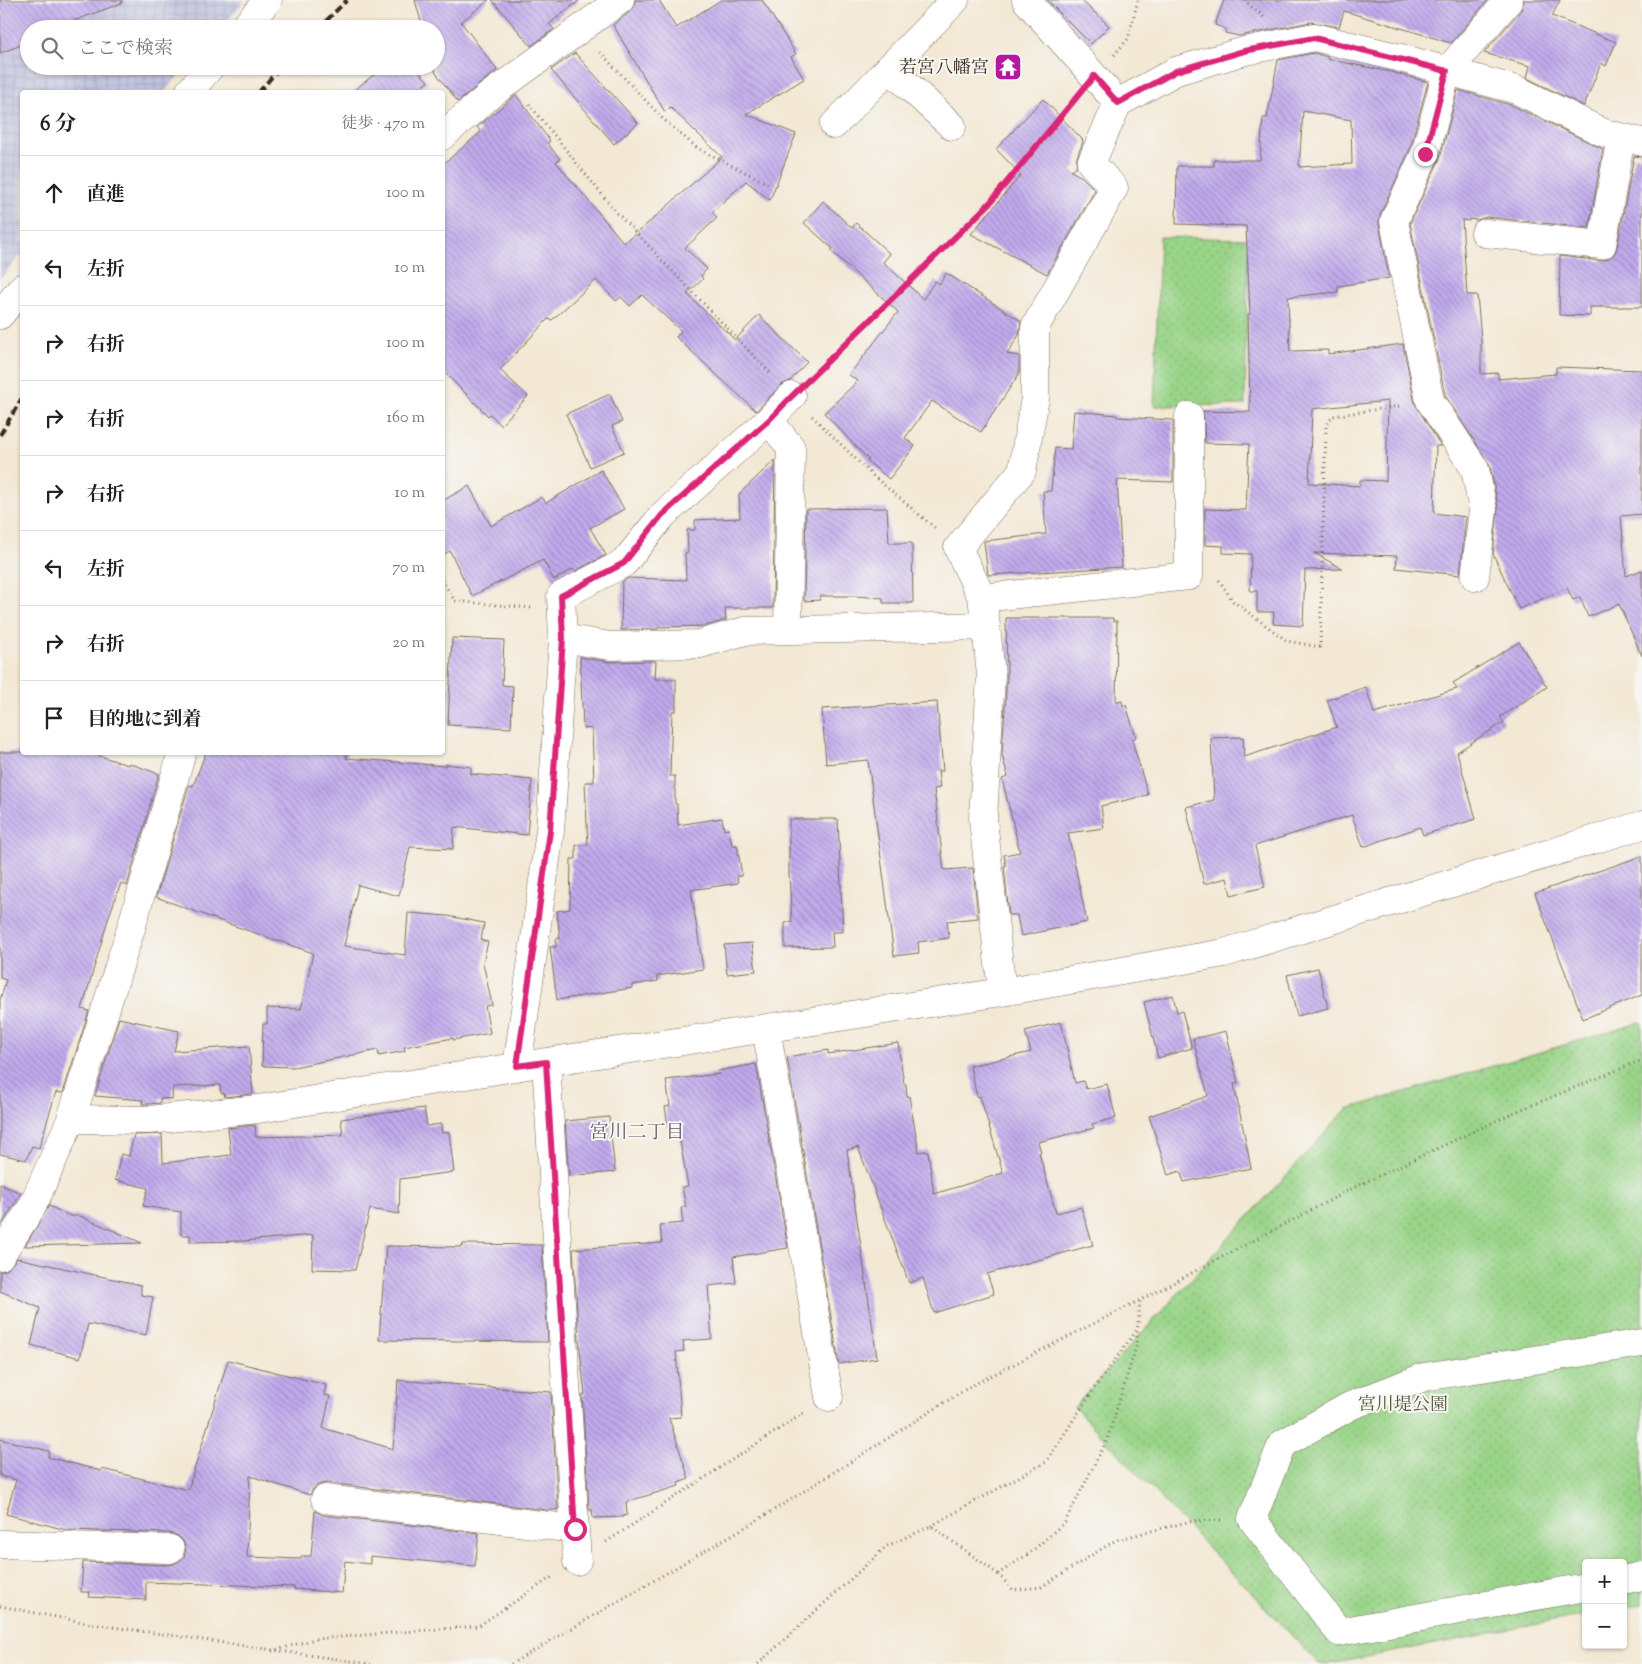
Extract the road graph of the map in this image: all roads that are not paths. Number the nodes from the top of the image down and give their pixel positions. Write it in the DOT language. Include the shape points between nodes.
graph roads {
  1 [pos="268,0"];
  2 [pos="620,0"];
  3 [pos="955,0"];
  4 [pos="1026,0"];
  5 [pos="1509,0"];
  6 [pos="251,20"];
  7 [pos="889,68"];
  8 [pos="1447,71"];
  9 [pos="203,75"];
  10 [pos="191,90"];
  11 [pos="1118,103"];
  12 [pos="834,125"];
  13 [pos="952,126"];
  14 [pos="445,133"];
  15 [pos="1632,140"];
  16 [pos="1485,233"];
  17 [pos="20,290"];
  18 [pos="0,315"];
  19 [pos="792,396"];
  20 [pos="1189,416"];
  21 [pos="769,420"];
  22 [pos="1476,577"];
  23 [pos="982,598"];
  24 [pos="986,626"];
  25 [pos="788,629"];
  26 [pos="563,638"];
  27 [pos="181,755"];
  28 [pos="1642,825"];
  29 [pos="1002,992"];
  30 [pos="766,1028"];
  31 [pos="546,1062"];
  32 [pos="517,1066"];
  33 [pos="72,1119"];
  34 [pos="0,1256"];
  35 [pos="1642,1343"];
  36 [pos="829,1397"];
  37 [pos="325,1498"];
  38 [pos="575,1529"];
  39 [pos="0,1544"];
  40 [pos="170,1550"];
  41 [pos="577,1561"];
  42 [pos="1642,1576"];
  43 [pos="1627,1579"];
  44 [pos="1582,1587"];
  1 -- 6 [label="street"];
  2 -- 14 [label="street" via="490,95"];
  3 -- 7 [label="street"];
  4 -- 11 [label="street"];
  5 -- 8 [label="street"];
  7 -- 12 [label="street"];
  7 -- 13 [label="street"];
  8 -- 11 [label="street" via="1314,38 1244,51 1176,71"];
  8 -- 15 [label="street" via="1517,90 1604,133"];
  8 -- 22 [label="street" via="1425,154 1394,220 1430,401 1474,469 1483,510"];
  9 -- 10 [label="street"];
  11 -- 23 [label="street" via="1091,162 1114,188 1036,327 1035,398 1022,471 958,548"];
  15 -- 16 [label="street" via="1602,244"];
  17 -- 18 [label="street"];
  19 -- 21 [label="street"];
  20 -- 23 [label="street" via="1189,576"];
  21 -- 25 [label="street" via="790,448"];
  21 -- 26 [label="street" via="662,515 624,563 561,596"];
  23 -- 24 [label="street"];
  24 -- 25 [label="street"];
  24 -- 29 [label="street" via="991,675 983,820"];
  25 -- 26 [label="street" via="746,631 700,644 610,646"];
  26 -- 32 [label="street" via="550,831"];
  27 -- 33 [label="street"];
  28 -- 29 [label="street" via="1224,953"];
  29 -- 30 [label="street"];
  30 -- 31 [label="street"];
  30 -- 36 [label="street"];
  31 -- 32 [label="street"];
  31 -- 38 [label="street"];
  32 -- 33 [label="street" via="258,1110 149,1120"];
  33 -- 34 [label="street" via="32,1207"];
  35 -- 44 [label="street" via="1424,1377 1350,1406 1282,1444 1252,1520 1339,1632"];
  37 -- 38 [label="street"];
  38 -- 41 [label="street"];
  39 -- 40 [label="street"];
  42 -- 43 [label="street"];
}
